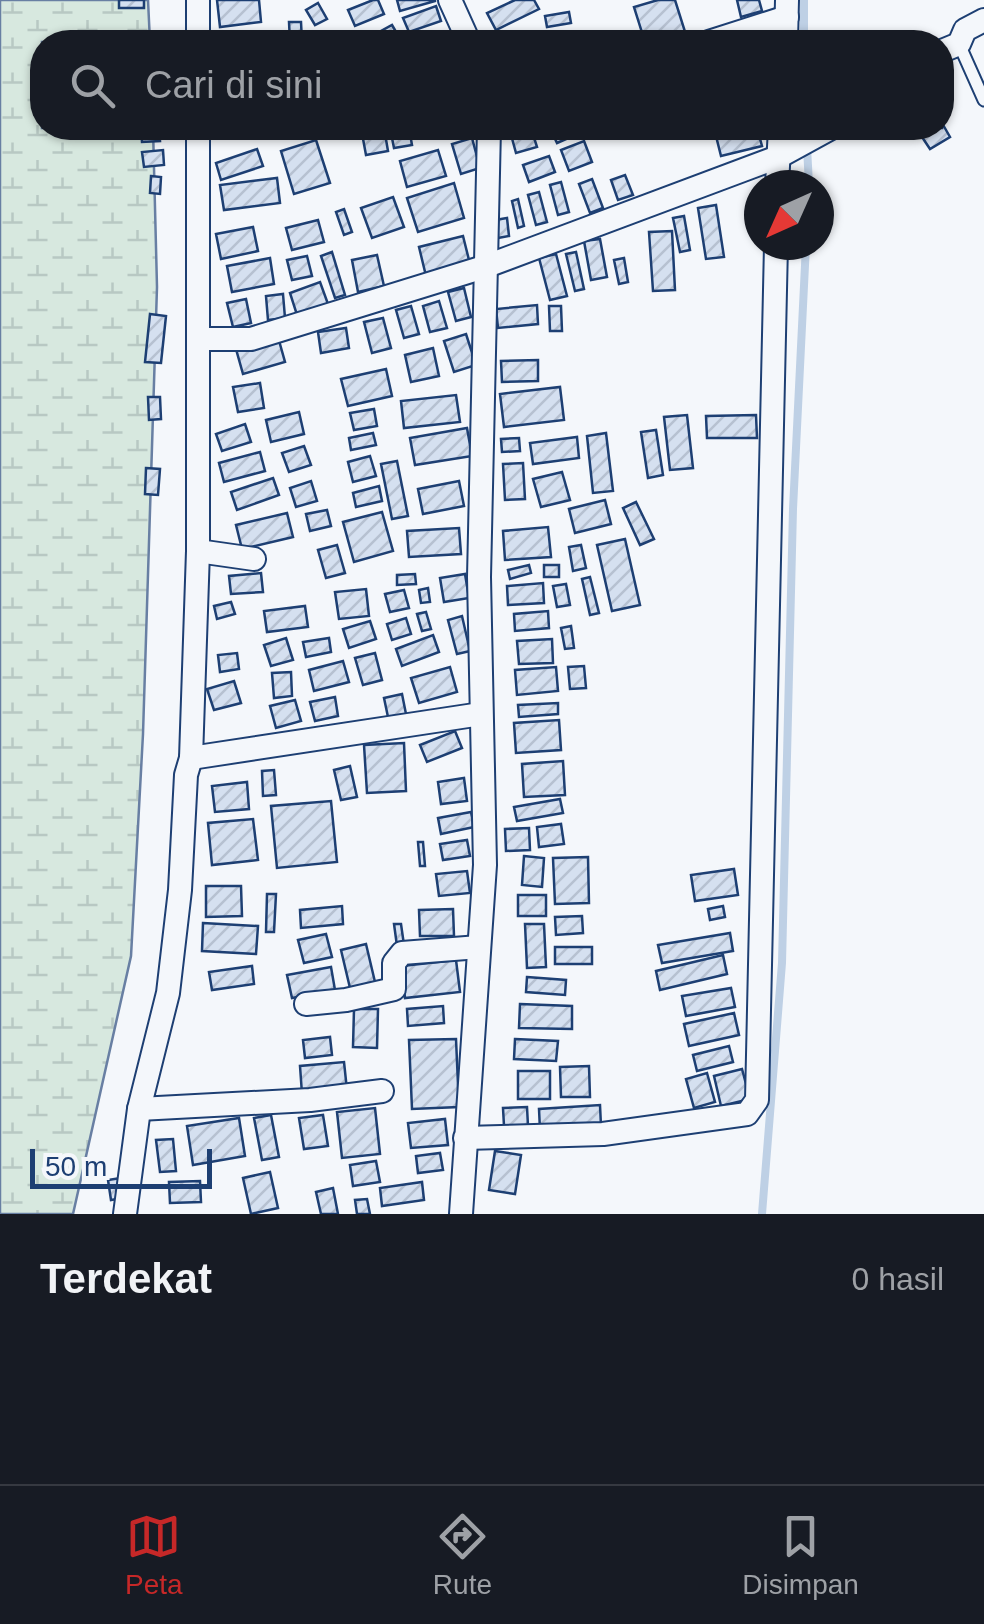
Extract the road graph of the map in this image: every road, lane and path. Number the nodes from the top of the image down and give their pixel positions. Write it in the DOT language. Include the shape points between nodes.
graph roads {
  1 [pos="198,0"];
  2 [pos="450,0"];
  3 [pos="787,9"];
  4 [pos="984,20"];
  5 [pos="198,30"];
  6 [pos="464,30"];
  7 [pos="737,30"];
  8 [pos="954,43"];
  9 [pos="954,54"];
  10 [pos="984,100"];
  11 [pos="198,140"];
  12 [pos="489,140"];
  13 [pos="779,140"];
  14 [pos="806,140"];
  15 [pos="778,156"];
  16 [pos="778,170"];
  17 [pos="776,260"];
  18 [pos="484,267"];
  19 [pos="198,339"];
  20 [pos="198,551"];
  21 [pos="254,559"];
  22 [pos="482,714"];
  23 [pos="191,758"];
  24 [pos="479,947"];
  25 [pos="306,1004"];
  26 [pos="382,1091"];
  27 [pos="139,1109"];
  28 [pos="465,1138"];
  29 [pos="124,1214"];
  30 [pos="461,1214"];
  1 -- 5 [label="street"];
  2 -- 6 [label="street"];
  3 -- 7 [label="street"];
  4 -- 8 [label="street"];
  9 -- 10 [label="lane"];
  11 -- 19 [label="street"];
  12 -- 18 [label="street"];
  13 -- 15 [label="street"];
  14 -- 15 [label="street"];
  15 -- 16 [label="street"];
  15 -- 18 [label="street"];
  17 -- 28 [label="street" via="757,1100 747,1114 603,1134"];
  18 -- 19 [label="street" via="251,339"];
  18 -- 22 [label="street"];
  19 -- 20 [label="street"];
  20 -- 21 [label="street"];
  20 -- 23 [label="street"];
  22 -- 23 [label="street"];
  22 -- 24 [label="street"];
  23 -- 27 [label="street" via="168,993"];
  24 -- 25 [label="street" via="402,953 394,963 394,989"];
  24 -- 28 [label="street"];
  26 -- 27 [label="street"];
  27 -- 29 [label="street"];
  28 -- 30 [label="street"];
}
